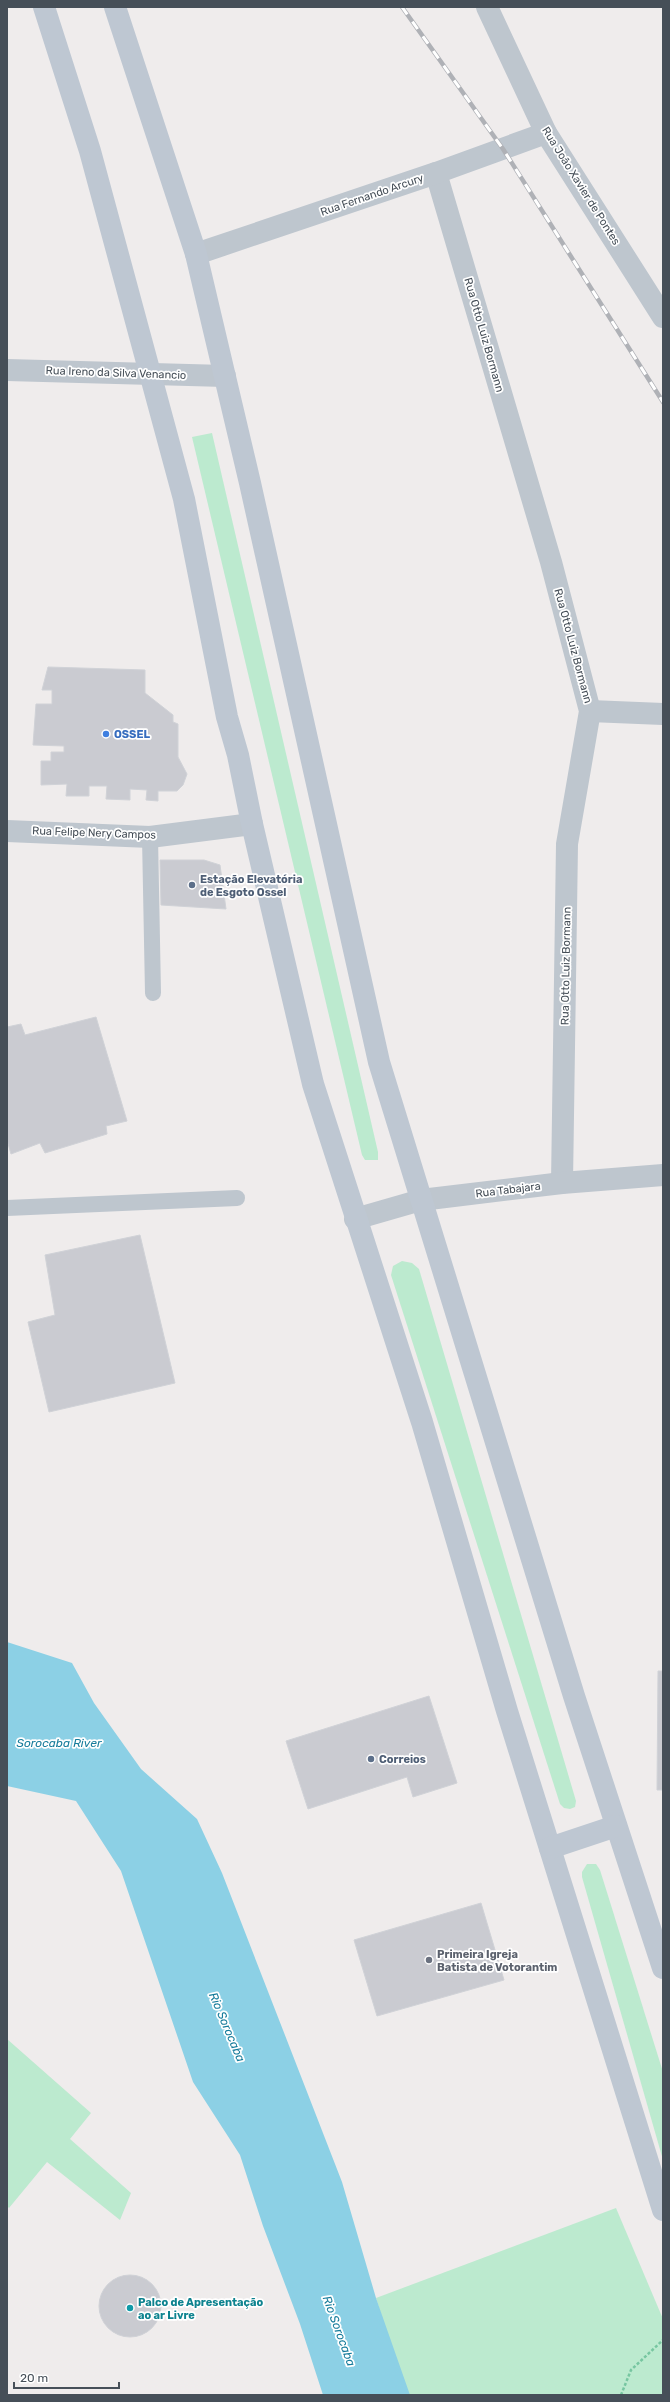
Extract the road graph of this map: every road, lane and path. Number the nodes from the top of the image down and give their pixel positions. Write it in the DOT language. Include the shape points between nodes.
graph roads {
  1 [pos="44,7"];
  2 [pos="115,7"];
  3 [pos="487,7"];
  4 [pos="546,132"];
  5 [pos="436,173"];
  6 [pos="196,254"];
  7 [pos="663,317"];
  8 [pos="7,370"];
  9 [pos="150,376"];
  10 [pos="226,376"];
  11 [pos="590,711"];
  12 [pos="663,714"];
  13 [pos="252,824"];
  14 [pos="7,831"];
  15 [pos="150,837"];
  16 [pos="153,993"];
  17 [pos="663,1175"];
  18 [pos="562,1183"];
  19 [pos="237,1198"];
  20 [pos="421,1200"];
  21 [pos="7,1208"];
  22 [pos="355,1219"];
  23 [pos="616,1826"];
  24 [pos="550,1848"];
  25 [pos="663,1968"];
  26 [pos="663,2210"];
  27 [pos="663,2340"];
  28 [pos="621,2395"];
  1 -- 9 [label="main road" via="90,151"];
  2 -- 6 [label="main road"];
  3 -- 4 [label="street, Rua João Xavier de Pontes"];
  4 -- 5 [label="street, Rua Fernando Arcury"];
  4 -- 7 [label="street, Rua João Xavier de Pontes"];
  5 -- 6 [label="street, Rua Fernando Arcury"];
  5 -- 11 [label="street, Rua Otto Luiz Bormann" via="551,562"];
  6 -- 10 [label="main road"];
  8 -- 9 [label="street, Rua Ireno da Silva Venancio"];
  9 -- 10 [label="street, Rua Ireno da Silva Venancio"];
  9 -- 13 [label="main road" via="184,499 227,717 238,755"];
  10 -- 20 [label="main road" via="379,1062"];
  11 -- 12 [label="street"];
  11 -- 18 [label="street, Rua Otto Luiz Bormann" via="567,844"];
  13 -- 15 [label="street, Rua Felipe Nery Campos"];
  13 -- 22 [label="main road" via="313,1084"];
  14 -- 15 [label="street, Rua Felipe Nery Campos"];
  15 -- 16 [label="lane"];
  17 -- 18 [label="street, Rua Tabajara"];
  18 -- 20 [label="street, Rua Tabajara"];
  19 -- 21 [label="lane"];
  20 -- 22 [label="street, Rua Tabajara"];
  20 -- 23 [label="main road"];
  22 -- 24 [label="main road" via="422,1422 507,1712"];
  23 -- 24 [label="main road"];
  23 -- 25 [label="main road"];
  24 -- 26 [label="main road"];
  27 -- 28 [label="path" via="631,2370"];
}
